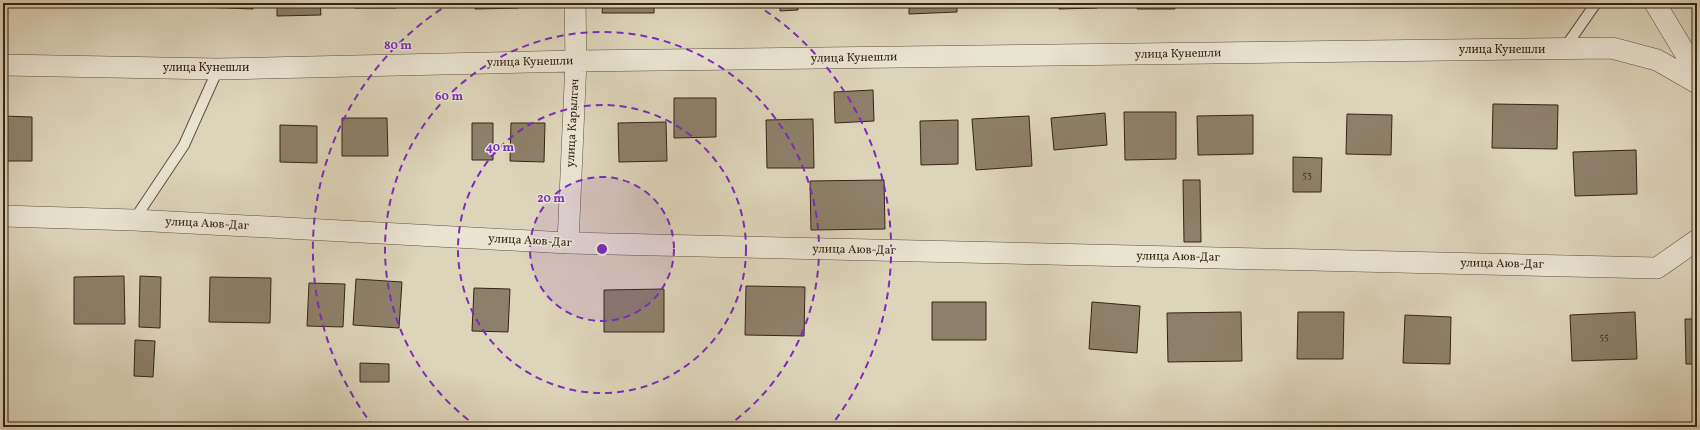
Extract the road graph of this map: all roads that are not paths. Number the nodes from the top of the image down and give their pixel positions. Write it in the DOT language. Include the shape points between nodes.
graph roads {
  1 [pos="575,3"];
  2 [pos="1596,3"];
  3 [pos="1655,3"];
  4 [pos="1564,50"];
  5 [pos="576,61"];
  6 [pos="3,65"];
  7 [pos="218,70"];
  8 [pos="1697,73"];
  9 [pos="1697,84"];
  10 [pos="3,216"];
  11 [pos="134,220"];
  12 [pos="1697,240"];
  13 [pos="568,243"];
  1 -- 5 [label="street, улица Карылгач"];
  2 -- 4 [label="lane"];
  3 -- 8 [label="street"];
  4 -- 5 [label="street, улица Кунешли"];
  4 -- 9 [label="street, улица Кунешли" via="1612,48 1657,60"];
  5 -- 7 [label="street, улица Кунешли"];
  5 -- 13 [label="street, улица Карылгач"];
  6 -- 7 [label="street, улица Кунешли"];
  7 -- 11 [label="lane" via="184,145"];
  10 -- 11 [label="street, улица Аюв-Даг"];
  11 -- 13 [label="street, улица Аюв-Даг"];
  12 -- 13 [label="street, улица Аюв-Даг" via="1657,268"];
}
